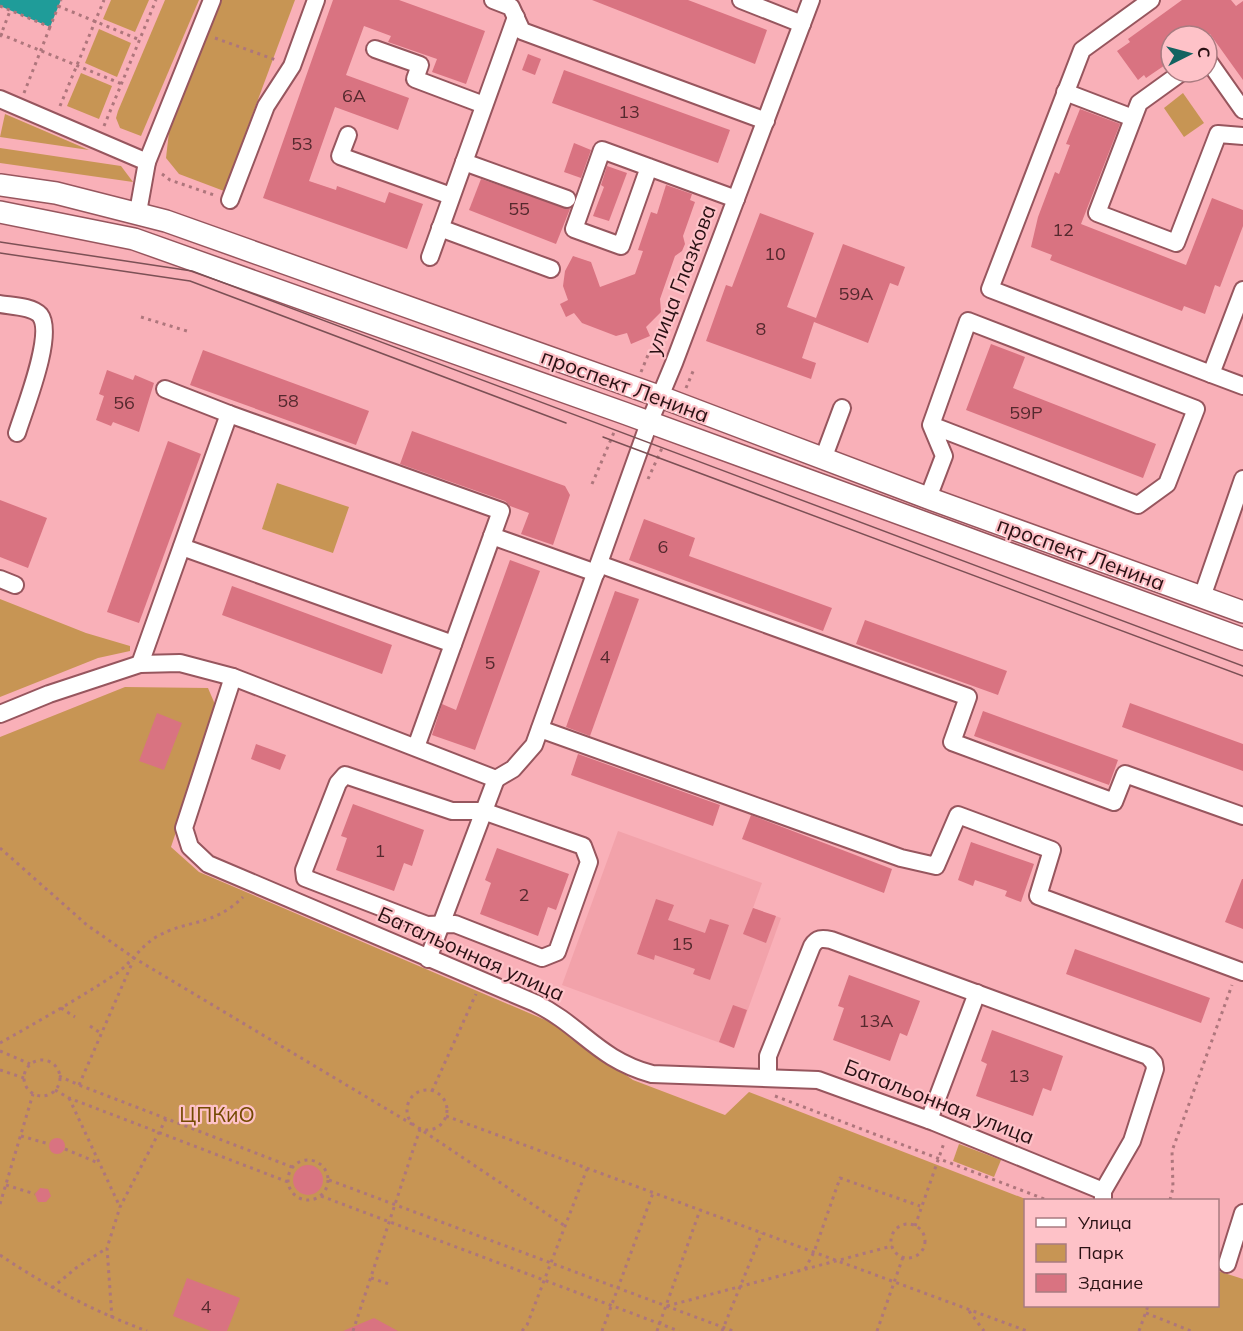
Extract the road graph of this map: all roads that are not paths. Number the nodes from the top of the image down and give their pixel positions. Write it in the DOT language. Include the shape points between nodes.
graph roads {
  1 [pos="212,0"];
  2 [pos="316,0"];
  3 [pos="493,0"];
  4 [pos="741,0"];
  5 [pos="811,0"];
  6 [pos="1151,0"];
  7 [pos="516,17"];
  8 [pos="802,24"];
  9 [pos="375,49"];
  10 [pos="1219,76"];
  11 [pos="1165,84"];
  12 [pos="1065,92"];
  13 [pos="0,99"];
  14 [pos="484,105"];
  15 [pos="1243,110"];
  16 [pos="1133,118"];
  17 [pos="766,121"];
  18 [pos="348,135"];
  19 [pos="1243,136"];
  20 [pos="147,162"];
  21 [pos="464,162"];
  22 [pos="649,167"];
  23 [pos="0,185"];
  24 [pos="452,196"];
  25 [pos="567,199"];
  26 [pos="736,199"];
  27 [pos="230,200"];
  28 [pos="0,212"];
  29 [pos="138,212"];
  30 [pos="440,228"];
  31 [pos="430,257"];
  32 [pos="551,269"];
  33 [pos="1243,290"];
  34 [pos="0,303"];
  35 [pos="1211,374"];
  36 [pos="1243,386"];
  37 [pos="165,389"];
  38 [pos="661,397"];
  39 [pos="842,408"];
  40 [pos="229,414"];
  41 [pos="649,423"];
  42 [pos="932,425"];
  43 [pos="17,433"];
  44 [pos="823,459"];
  45 [pos="1243,479"];
  46 [pos="928,498"];
  47 [pos="492,536"];
  48 [pos="182,547"];
  49 [pos="597,568"];
  50 [pos="1202,597"];
  51 [pos="1243,612"];
  52 [pos="1243,639"];
  53 [pos="453,644"];
  54 [pos="140,663"];
  55 [pos="233,677"];
  56 [pos="0,714"];
  57 [pos="540,729"];
  58 [pos="416,747"];
  59 [pos="496,779"];
  60 [pos="483,811"];
  61 [pos="1243,816"];
  62 [pos="440,924"];
  63 [pos="428,959"];
  64 [pos="1240,971"];
  65 [pos="977,993"];
  66 [pos="769,1086"];
  67 [pos="929,1120"];
  68 [pos="1103,1196"];
  69 [pos="1243,1214"];
  70 [pos="1229,1264"];
  1 -- 20 [label="street"];
  2 -- 27 [label="street" via="292,66 266,106"];
  3 -- 7 [label="street" via="511,7"];
  4 -- 8 [label="street"];
  5 -- 8 [label="street, улица Глазкова"];
  6 -- 12 [label="street" via="1082,50"];
  7 -- 14 [label="street"];
  7 -- 17 [label="street" via="522,31"];
  8 -- 17 [label="street, улица Глазкова"];
  9 -- 14 [label="street" via="420,65 415,79"];
  10 -- 15 [label="street"];
  11 -- 16 [label="street" via="1139,103"];
  12 -- 16 [label="street"];
  12 -- 35 [label="street" via="990,289"];
  13 -- 20 [label="street"];
  14 -- 21 [label="street"];
  16 -- 19 [label="street" via="1097,213 1176,243 1218,134"];
  17 -- 26 [label="street, улица Глазкова"];
  18 -- 24 [label="street" via="340,156"];
  20 -- 29 [label="street"];
  21 -- 24 [label="street"];
  21 -- 25 [label="street"];
  22 -- 22 [label="street" via="603,150 574,229 621,246"];
  22 -- 26 [label="street"];
  23 -- 29 [label="main road, проспект Ленина"];
  24 -- 30 [label="street"];
  26 -- 38 [label="street, улица Глазкова"];
  28 -- 41 [label="main road, проспект Ленина" via="134,239"];
  29 -- 38 [label="main road, проспект Ленина"];
  30 -- 31 [label="street"];
  30 -- 32 [label="street"];
  33 -- 35 [label="street"];
  34 -- 43 [label="street" via="32,310 40,315 45,327 44,345"];
  35 -- 36 [label="street"];
  37 -- 40 [label="street"];
  38 -- 41 [label="street, улица Глазкова"];
  38 -- 44 [label="main road, проспект Ленина"];
  39 -- 44 [label="street"];
  40 -- 47 [label="street" via="501,511"];
  40 -- 48 [label="street"];
  41 -- 49 [label="street, улица Глазкова"];
  41 -- 52 [label="main road, проспект Ленина"];
  42 -- 42 [label="street" via="968,321 1196,409 1167,484 1138,505"];
  42 -- 46 [label="street" via="944,456"];
  44 -- 46 [label="main road, проспект Ленина"];
  45 -- 50 [label="street"];
  46 -- 50 [label="main road, проспект Ленина"];
  47 -- 49 [label="street"];
  47 -- 53 [label="street"];
  48 -- 53 [label="street"];
  48 -- 54 [label="street"];
  49 -- 57 [label="street, улица Глазкова"];
  49 -- 61 [label="street" via="968,697 952,742 1114,802 1125,774"];
  50 -- 51 [label="main road, проспект Ленина"];
  53 -- 58 [label="street"];
  54 -- 55 [label="street" via="180,663"];
  54 -- 56 [label="street"];
  55 -- 58 [label="street"];
  55 -- 63 [label="street, Батальонная улица" via="187,813 184,828 190,847 208,864"];
  57 -- 59 [label="street, улица Глазкова" via="534,746 513,769"];
  57 -- 64 [label="street" via="901,858 936,866 958,815 1052,850 1038,896"];
  58 -- 59 [label="street"];
  59 -- 60 [label="street"];
  60 -- 62 [label="street"];
  60 -- 62 [label="street" via="583,846 588,854 589,862 557,952 542,958 456,924"];
  60 -- 62 [label="street" via="452,811 345,776 338,783 304,870 305,879 427,925"];
  62 -- 63 [label="street"];
  63 -- 66 [label="street, Батальонная улица" via="555,1013 592,1045 629,1067 652,1074"];
  65 -- 66 [label="street" via="831,940 816,940 768,1056"];
  65 -- 67 [label="street"];
  65 -- 68 [label="street" via="1148,1056 1154,1063 1132,1141"];
  66 -- 67 [label="street, Батальонная улица" via="818,1080"];
  67 -- 68 [label="street, Батальонная улица"];
  69 -- 70 [label="street"];
}
